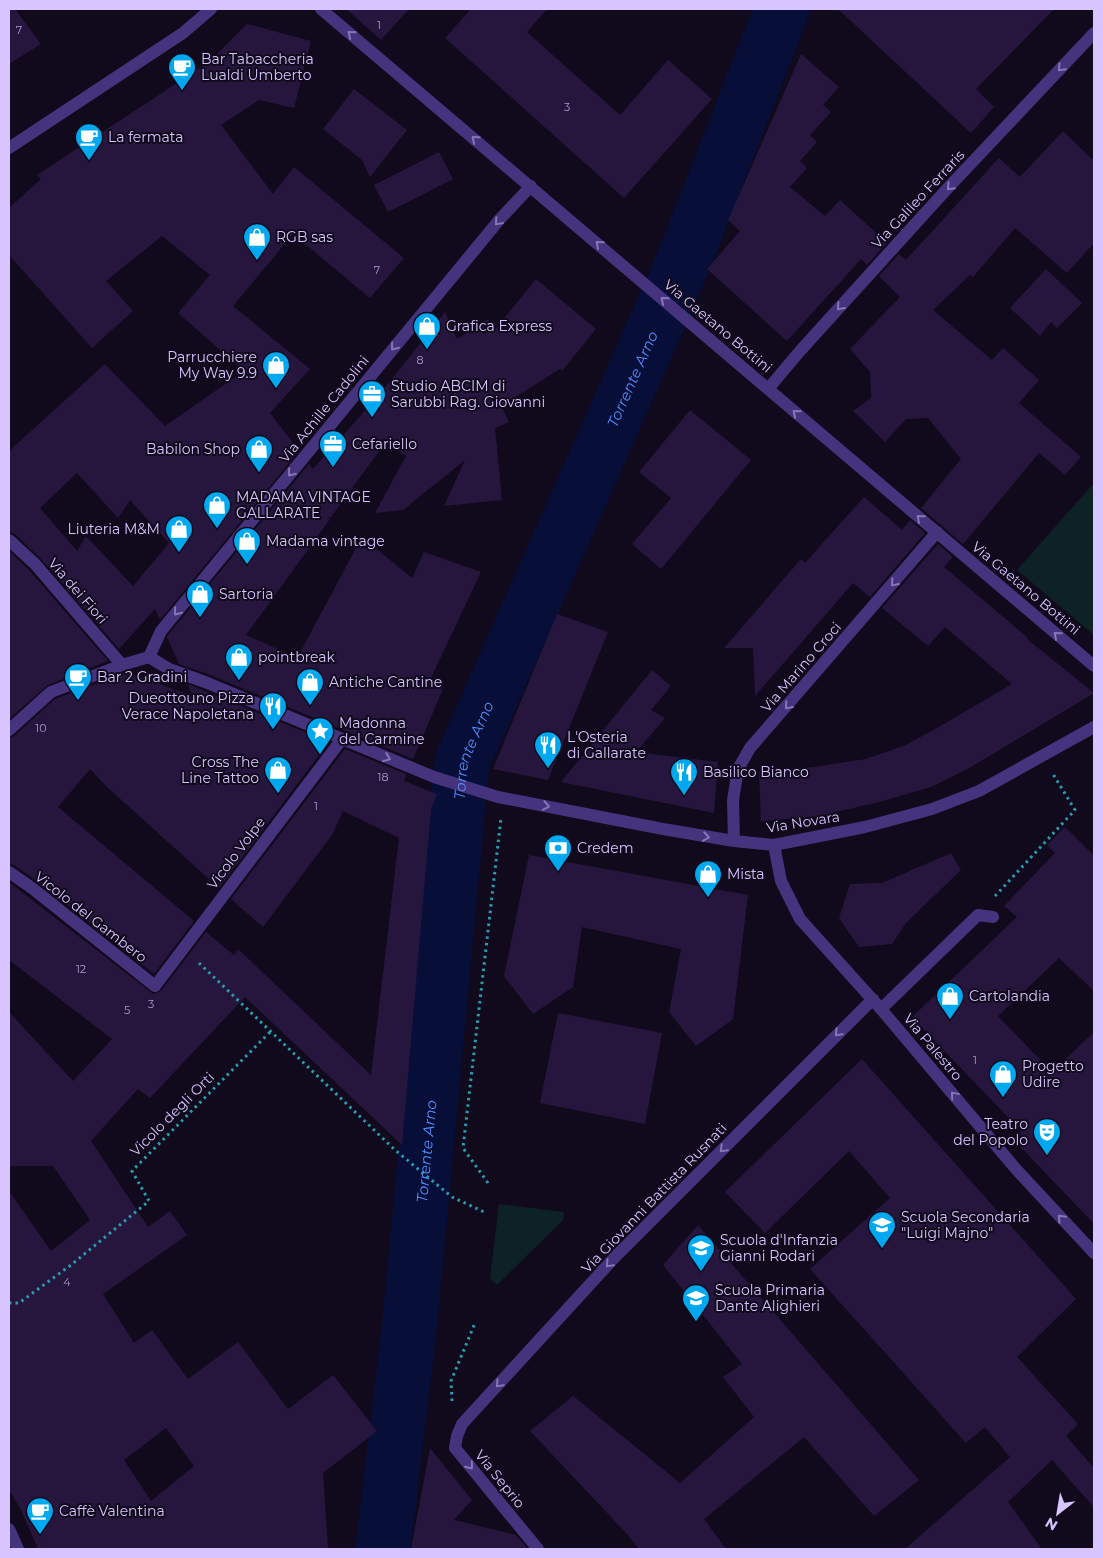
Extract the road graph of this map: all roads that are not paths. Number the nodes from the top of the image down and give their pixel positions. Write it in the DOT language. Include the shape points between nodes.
graph roads {
  1 [pos="211,9"];
  2 [pos="321,9"];
  3 [pos="1094,33"];
  4 [pos="9,148"];
  5 [pos="531,186"];
  6 [pos="768,389"];
  7 [pos="937,532"];
  8 [pos="9,540"];
  9 [pos="149,657"];
  10 [pos="122,665"];
  11 [pos="1094,666"];
  12 [pos="1094,727"];
  13 [pos="9,730"];
  14 [pos="342,739"];
  15 [pos="734,841"];
  16 [pos="774,845"];
  17 [pos="9,872"];
  18 [pos="993,917"];
  19 [pos="155,986"];
  20 [pos="872,999"];
  21 [pos="882,1009"];
  22 [pos="1094,1253"];
  23 [pos="462,1424"];
  24 [pos="9,1529"];
  25 [pos="18,1549"];
  26 [pos="538,1549"];
  1 -- 4 [label="street" via="183,33"];
  5 -- 2 [label="street, Via Gaetano Bottini, one-way"];
  3 -- 6 [label="street, Via Galileo Ferraris, one-way" via="946,190"];
  6 -- 5 [label="street, Via Gaetano Bottini, one-way"];
  5 -- 9 [label="street, Via Achille Cadolini, one-way" via="500,219 161,631"];
  7 -- 6 [label="street, Via Gaetano Bottini, one-way"];
  11 -- 7 [label="street, Via Gaetano Bottini, one-way"];
  7 -- 15 [label="street, Via Marino Croci, one-way" via="750,748 738,769 733,800"];
  8 -- 10 [label="street, Via dei Fiori" via="35,564"];
  9 -- 10 [label="street"];
  9 -- 14 [label="street, Via Novara" via="169,669"];
  10 -- 13 [label="street" via="51,692"];
  12 -- 16 [label="street, Via Novara" via="980,791 932,809 865,827"];
  14 -- 15 [label="street, Via Novara, one-way" via="434,777 501,797"];
  14 -- 19 [label="street, Vicolo Volpe"];
  15 -- 16 [label="street, Via Novara"];
  16 -- 20 [label="street, Via Palestro" via="781,881 800,919"];
  17 -- 19 [label="street, Vicolo del Gambero"];
  18 -- 21 [label="street" via="978,915"];
  20 -- 21 [label="street, Via Palestro"];
  20 -- 23 [label="street, Via Giovanni Battista Rusnati, one-way" via="615,1257"];
  22 -- 21 [label="street, Via Palestro, one-way" via="1015,1168"];
  23 -- 26 [label="street, Via Seprio, one-way" via="455,1448"];
  24 -- 25 [label="street"];
}
